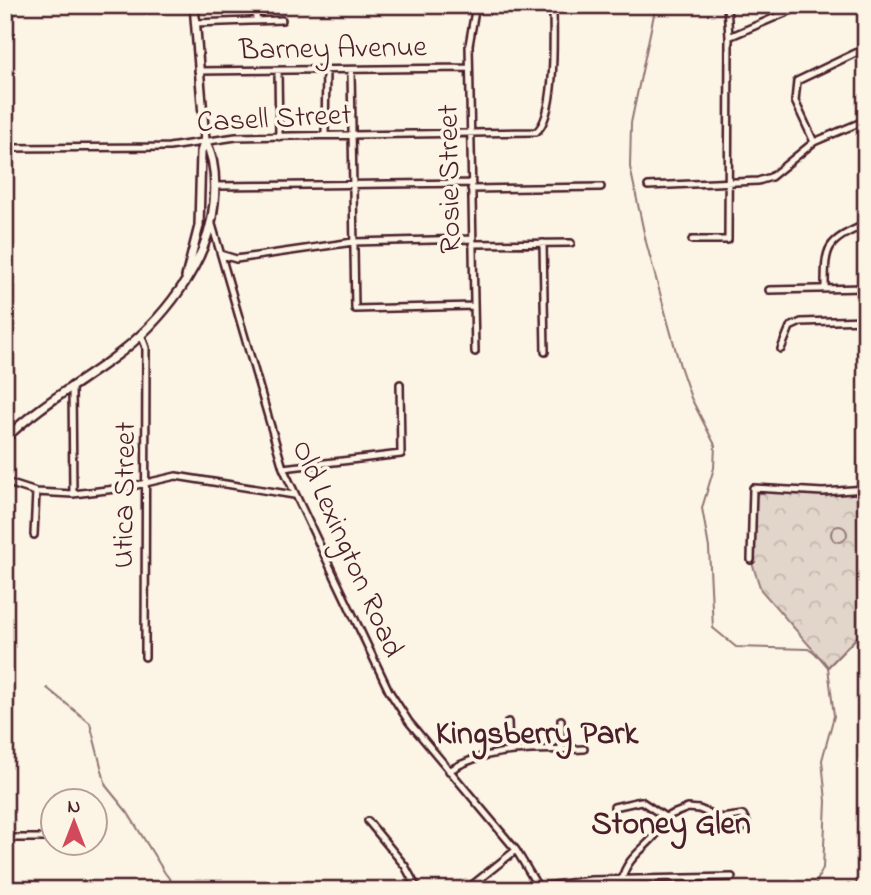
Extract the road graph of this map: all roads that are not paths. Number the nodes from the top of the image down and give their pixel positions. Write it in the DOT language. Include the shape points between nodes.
graph roads {
  1 [pos="194,5"];
  2 [pos="257,5"];
  3 [pos="476,5"];
  4 [pos="553,5"];
  5 [pos="727,5"];
  6 [pos="804,5"];
  7 [pos="256,20"];
  8 [pos="282,20"];
  9 [pos="195,23"];
  10 [pos="730,37"];
  11 [pos="866,48"];
  12 [pos="469,68"];
  13 [pos="326,70"];
  14 [pos="351,70"];
  15 [pos="198,71"];
  16 [pos="278,71"];
  17 [pos="866,120"];
  18 [pos="470,134"];
  19 [pos="325,135"];
  20 [pos="352,135"];
  21 [pos="279,137"];
  22 [pos="205,140"];
  23 [pos="814,142"];
  24 [pos="5,148"];
  25 [pos="352,185"];
  26 [pos="727,185"];
  27 [pos="201,186"];
  28 [pos="214,186"];
  29 [pos="471,186"];
  30 [pos="648,186"];
  31 [pos="601,187"];
  32 [pos="211,221"];
  33 [pos="866,224"];
  34 [pos="692,240"];
  35 [pos="353,242"];
  36 [pos="472,242"];
  37 [pos="543,243"];
  38 [pos="571,243"];
  39 [pos="223,254"];
  40 [pos="236,259"];
  41 [pos="228,275"];
  42 [pos="186,277"];
  43 [pos="866,288"];
  44 [pos="825,289"];
  45 [pos="769,290"];
  46 [pos="474,306"];
  47 [pos="866,320"];
  48 [pos="141,334"];
  49 [pos="781,349"];
  50 [pos="475,352"];
  51 [pos="545,352"];
  52 [pos="400,384"];
  53 [pos="72,385"];
  54 [pos="5,439"];
  55 [pos="283,468"];
  56 [pos="5,482"];
  57 [pos="147,482"];
  58 [pos="866,489"];
  59 [pos="36,492"];
  60 [pos="73,494"];
  61 [pos="294,495"];
  62 [pos="34,535"];
  63 [pos="751,560"];
  64 [pos="145,657"];
  65 [pos="561,720"];
  66 [pos="508,722"];
  67 [pos="584,749"];
  68 [pos="561,750"];
  69 [pos="509,751"];
  70 [pos="449,771"];
  71 [pos="614,807"];
  72 [pos="665,817"];
  73 [pos="721,818"];
  74 [pos="368,821"];
  75 [pos="5,838"];
  76 [pos="38,838"];
  77 [pos="516,850"];
  78 [pos="732,877"];
  79 [pos="622,879"];
  80 [pos="864,881"];
  81 [pos="540,888"];
  82 [pos="418,890"];
  83 [pos="466,890"];
  84 [pos="854,890"];
  1 -- 9 [label="main road, Old Lexington Road"];
  2 -- 7 [label="street"];
  3 -- 12 [label="street, Rosie Street"];
  4 -- 18 [label="street, Casell Street" via="553,63 543,127 536,132"];
  5 -- 10 [label="street"];
  6 -- 10 [label="street"];
  7 -- 8 [label="street"];
  7 -- 9 [label="street"];
  9 -- 15 [label="main road, Old Lexington Road"];
  10 -- 26 [label="street"];
  11 -- 23 [label="street" via="797,81 794,101"];
  12 -- 14 [label="street, Barney Avenue"];
  12 -- 18 [label="street, Rosie Street"];
  13 -- 14 [label="street, Barney Avenue"];
  13 -- 16 [label="street, Barney Avenue"];
  13 -- 19 [label="street"];
  14 -- 20 [label="street"];
  15 -- 16 [label="street, Barney Avenue"];
  15 -- 22 [label="main road, Old Lexington Road"];
  16 -- 21 [label="street"];
  17 -- 23 [label="street"];
  18 -- 20 [label="street, Casell Street"];
  18 -- 29 [label="street, Rosie Street"];
  19 -- 20 [label="street, Casell Street"];
  19 -- 21 [label="street, Casell Street"];
  20 -- 25 [label="street"];
  21 -- 22 [label="street, Casell Street"];
  22 -- 24 [label="street, Casell Street" via="169,147"];
  22 -- 27 [label="main road, Old Lexington Road"];
  22 -- 28 [label="main road, Old Lexington Road" via="212,153"];
  23 -- 26 [label="street" via="771,177"];
  25 -- 28 [label="street"];
  25 -- 29 [label="street"];
  25 -- 35 [label="street"];
  26 -- 30 [label="street"];
  26 -- 34 [label="street" via="728,240"];
  27 -- 32 [label="main road"];
  27 -- 42 [label="main road" via="199,226"];
  28 -- 32 [label="main road, Old Lexington Road"];
  29 -- 31 [label="street"];
  29 -- 36 [label="street, Rosie Street"];
  32 -- 39 [label="street, Old Lexington Road"];
  32 -- 42 [label="main road" via="203,253"];
  33 -- 44 [label="street" via="829,245"];
  35 -- 36 [label="street"];
  35 -- 40 [label="street"];
  35 -- 46 [label="street" via="355,309"];
  36 -- 37 [label="street"];
  36 -- 46 [label="street, Rosie Street"];
  37 -- 38 [label="street"];
  37 -- 51 [label="street"];
  39 -- 40 [label="street"];
  39 -- 41 [label="street, Old Lexington Road"];
  40 -- 41 [label="street"];
  41 -- 55 [label="street, Old Lexington Road"];
  42 -- 48 [label="main road"];
  43 -- 44 [label="street"];
  44 -- 45 [label="street"];
  46 -- 50 [label="street, Rosie Street"];
  47 -- 49 [label="street" via="801,322 790,327"];
  48 -- 53 [label="main road"];
  48 -- 57 [label="street, Utica Street" via="146,348"];
  52 -- 55 [label="street" via="401,454"];
  53 -- 54 [label="main road"];
  53 -- 60 [label="street"];
  55 -- 61 [label="street, Old Lexington Road"];
  56 -- 59 [label="street"];
  57 -- 60 [label="street"];
  57 -- 61 [label="street" via="184,477"];
  57 -- 64 [label="street, Utica Street"];
  58 -- 63 [label="street" via="753,488"];
  59 -- 60 [label="street"];
  59 -- 62 [label="street"];
  61 -- 70 [label="street, Old Lexington Road" via="390,691"];
  65 -- 68 [label="street"];
  66 -- 69 [label="street"];
  67 -- 68 [label="street"];
  68 -- 69 [label="street"];
  69 -- 70 [label="street" via="475,758"];
  70 -- 77 [label="street, Old Lexington Road"];
  71 -- 72 [label="street" via="637,801"];
  72 -- 73 [label="street" via="688,808"];
  72 -- 79 [label="street" via="659,833 629,859"];
  73 -- 73 [label="street" via="732,829 747,823 743,814"];
  74 -- 82 [label="street" via="405,866"];
  75 -- 76 [label="street"];
  77 -- 81 [label="street, Old Lexington Road"];
  77 -- 83 [label="street"];
  78 -- 79 [label="street"];
  79 -- 81 [label="street"];
  80 -- 84 [label="street"];
}
